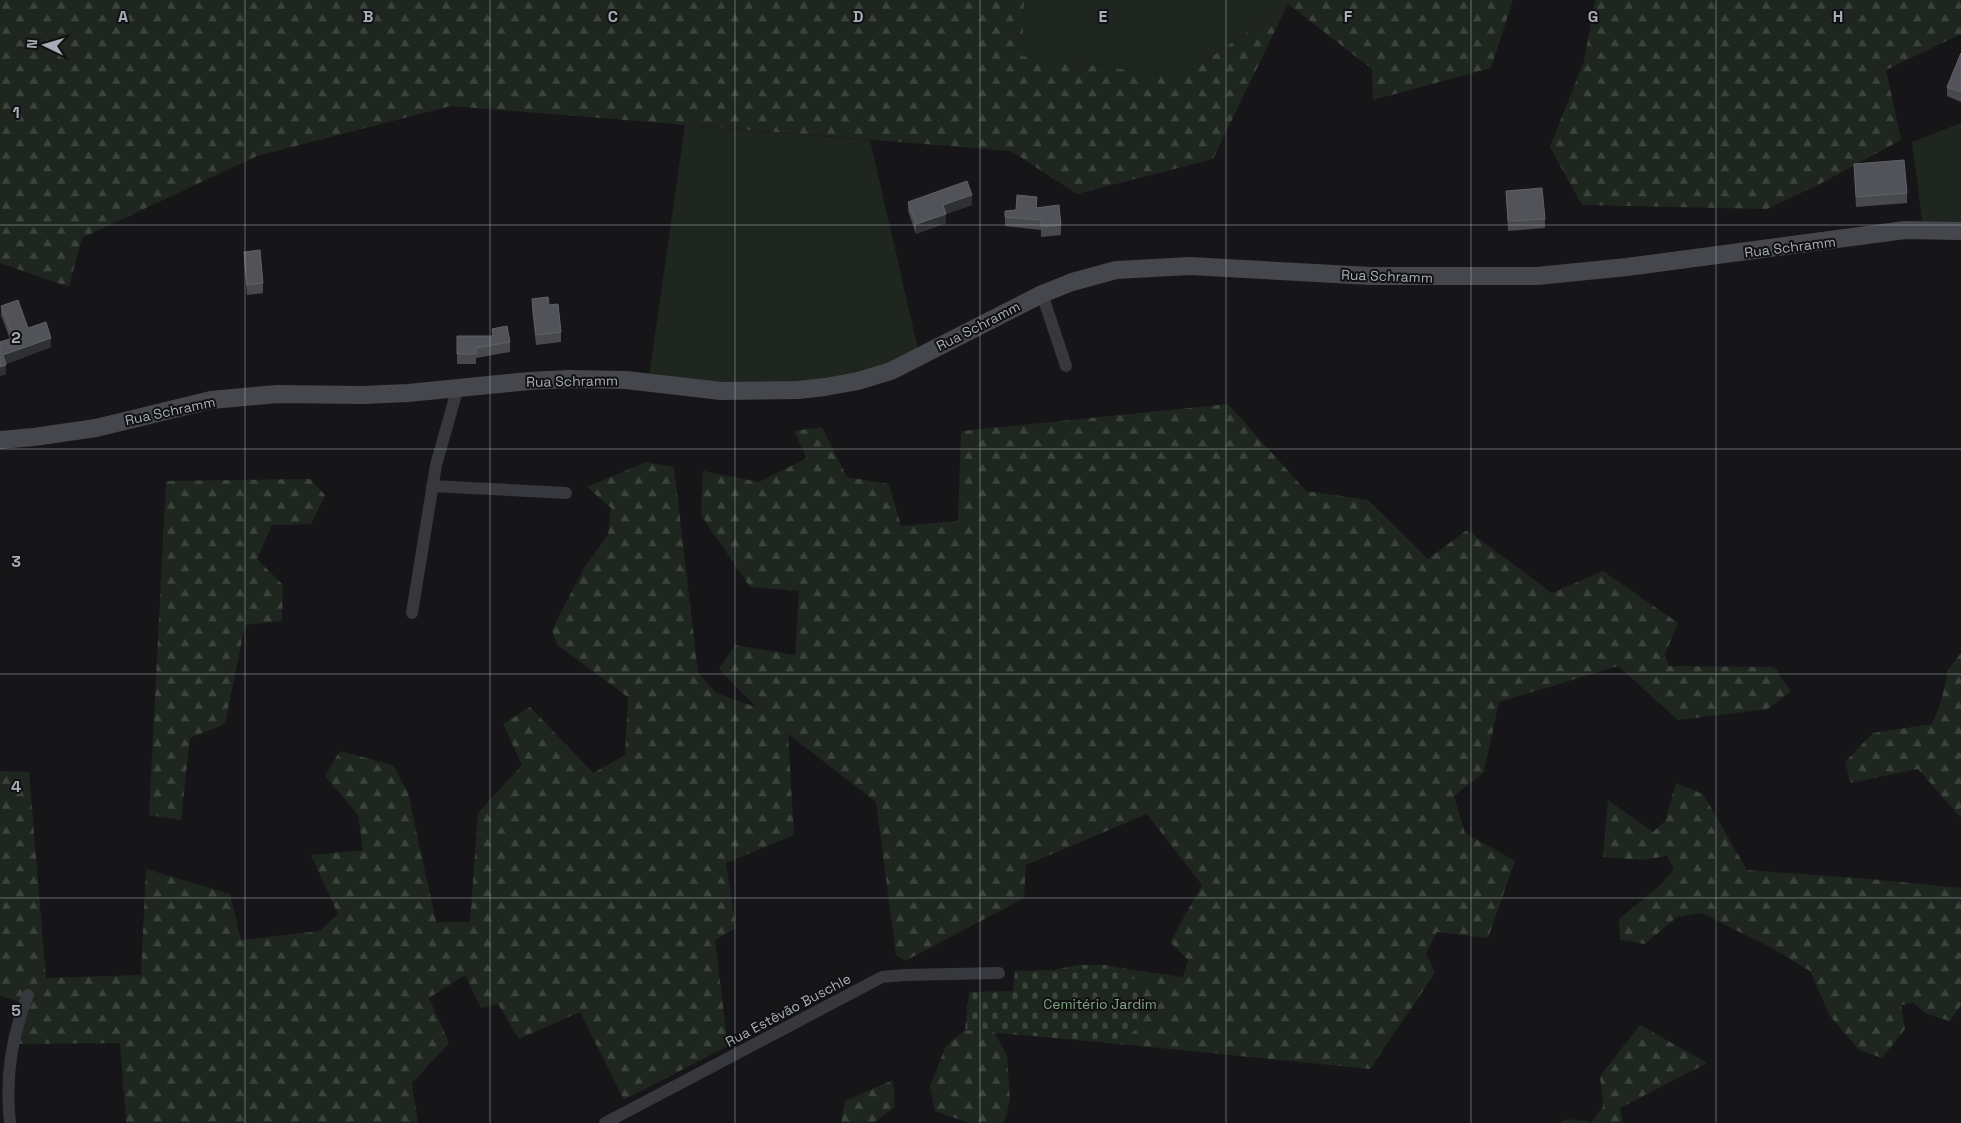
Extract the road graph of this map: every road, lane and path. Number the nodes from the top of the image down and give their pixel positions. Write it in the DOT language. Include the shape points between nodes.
graph roads {
  1 [pos="1961,231"];
  2 [pos="1042,294"];
  3 [pos="1066,366"];
  4 [pos="458,387"];
  5 [pos="0,440"];
  6 [pos="432,486"];
  7 [pos="566,493"];
  8 [pos="412,612"];
  9 [pos="999,973"];
  10 [pos="28,995"];
  11 [pos="10,1123"];
  12 [pos="605,1123"];
  1 -- 2 [label="street, Rua Schramm" via="1905,230 1656,264 1537,276 1370,276 1190,266 1116,270"];
  2 -- 3 [label="street"];
  2 -- 4 [label="street, Rua Schramm" via="891,370 825,387 721,391 626,380 569,379"];
  4 -- 5 [label="street, Rua Schramm" via="408,393 277,394 211,400 96,428"];
  4 -- 6 [label="street"];
  6 -- 7 [label="street"];
  6 -- 8 [label="street"];
  9 -- 12 [label="street, Rua Estêvão Buschle" via="882,977"];
  10 -- 11 [label="street" via="18,1021 8,1071"];
}
